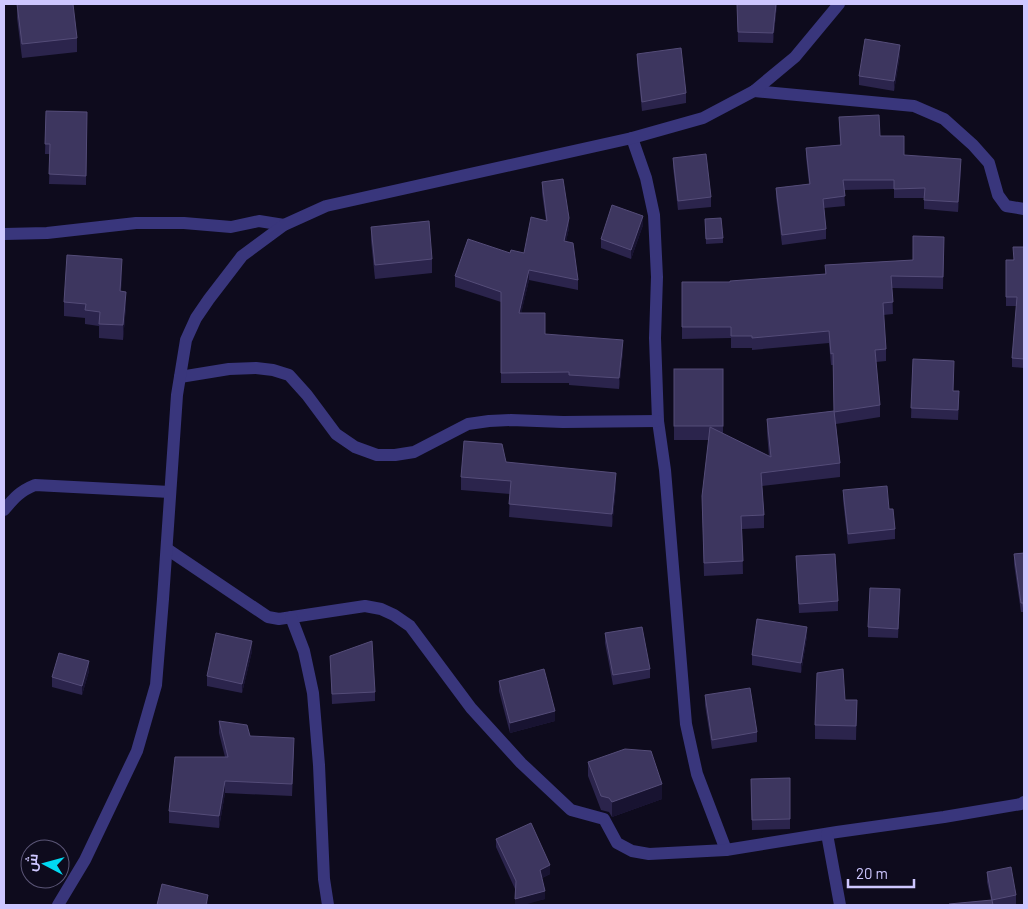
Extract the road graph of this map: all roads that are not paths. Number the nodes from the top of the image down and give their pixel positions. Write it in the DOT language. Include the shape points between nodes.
graph roads {
  1 [pos="839,4"];
  2 [pos="754,90"];
  3 [pos="632,138"];
  4 [pos="1024,209"];
  5 [pos="284,225"];
  6 [pos="4,234"];
  7 [pos="180,377"];
  8 [pos="658,421"];
  9 [pos="170,492"];
  10 [pos="4,510"];
  11 [pos="167,549"];
  12 [pos="291,617"];
  13 [pos="1024,802"];
  14 [pos="827,834"];
  15 [pos="726,850"];
  16 [pos="58,905"];
  17 [pos="328,905"];
  18 [pos="840,905"];
  1 -- 2 [label="street" via="795,57"];
  2 -- 3 [label="street" via="704,118"];
  2 -- 4 [label="street" via="914,106 944,120 973,145 989,164 998,195 1006,206"];
  3 -- 5 [label="street" via="326,206"];
  3 -- 8 [label="street" via="654,215"];
  5 -- 6 [label="street" via="259,221 231,226 136,223"];
  5 -- 7 [label="street" via="242,256 209,299 186,340"];
  7 -- 8 [label="street" via="256,368 289,375 336,434 355,447 377,455 414,452 468,424 489,421"];
  7 -- 9 [label="street"];
  8 -- 15 [label="street" via="686,724 697,774"];
  9 -- 10 [label="street" via="35,485 23,490"];
  9 -- 11 [label="street"];
  11 -- 12 [label="street" via="268,617"];
  11 -- 16 [label="street" via="156,685 137,751 85,860"];
  12 -- 15 [label="street" via="365,606 394,615 410,626 471,708 521,763 571,810 604,819 617,843 632,851 649,854"];
  12 -- 17 [label="street" via="304,651 313,693"];
  13 -- 14 [label="street"];
  14 -- 15 [label="street"];
  14 -- 18 [label="street"];
}
